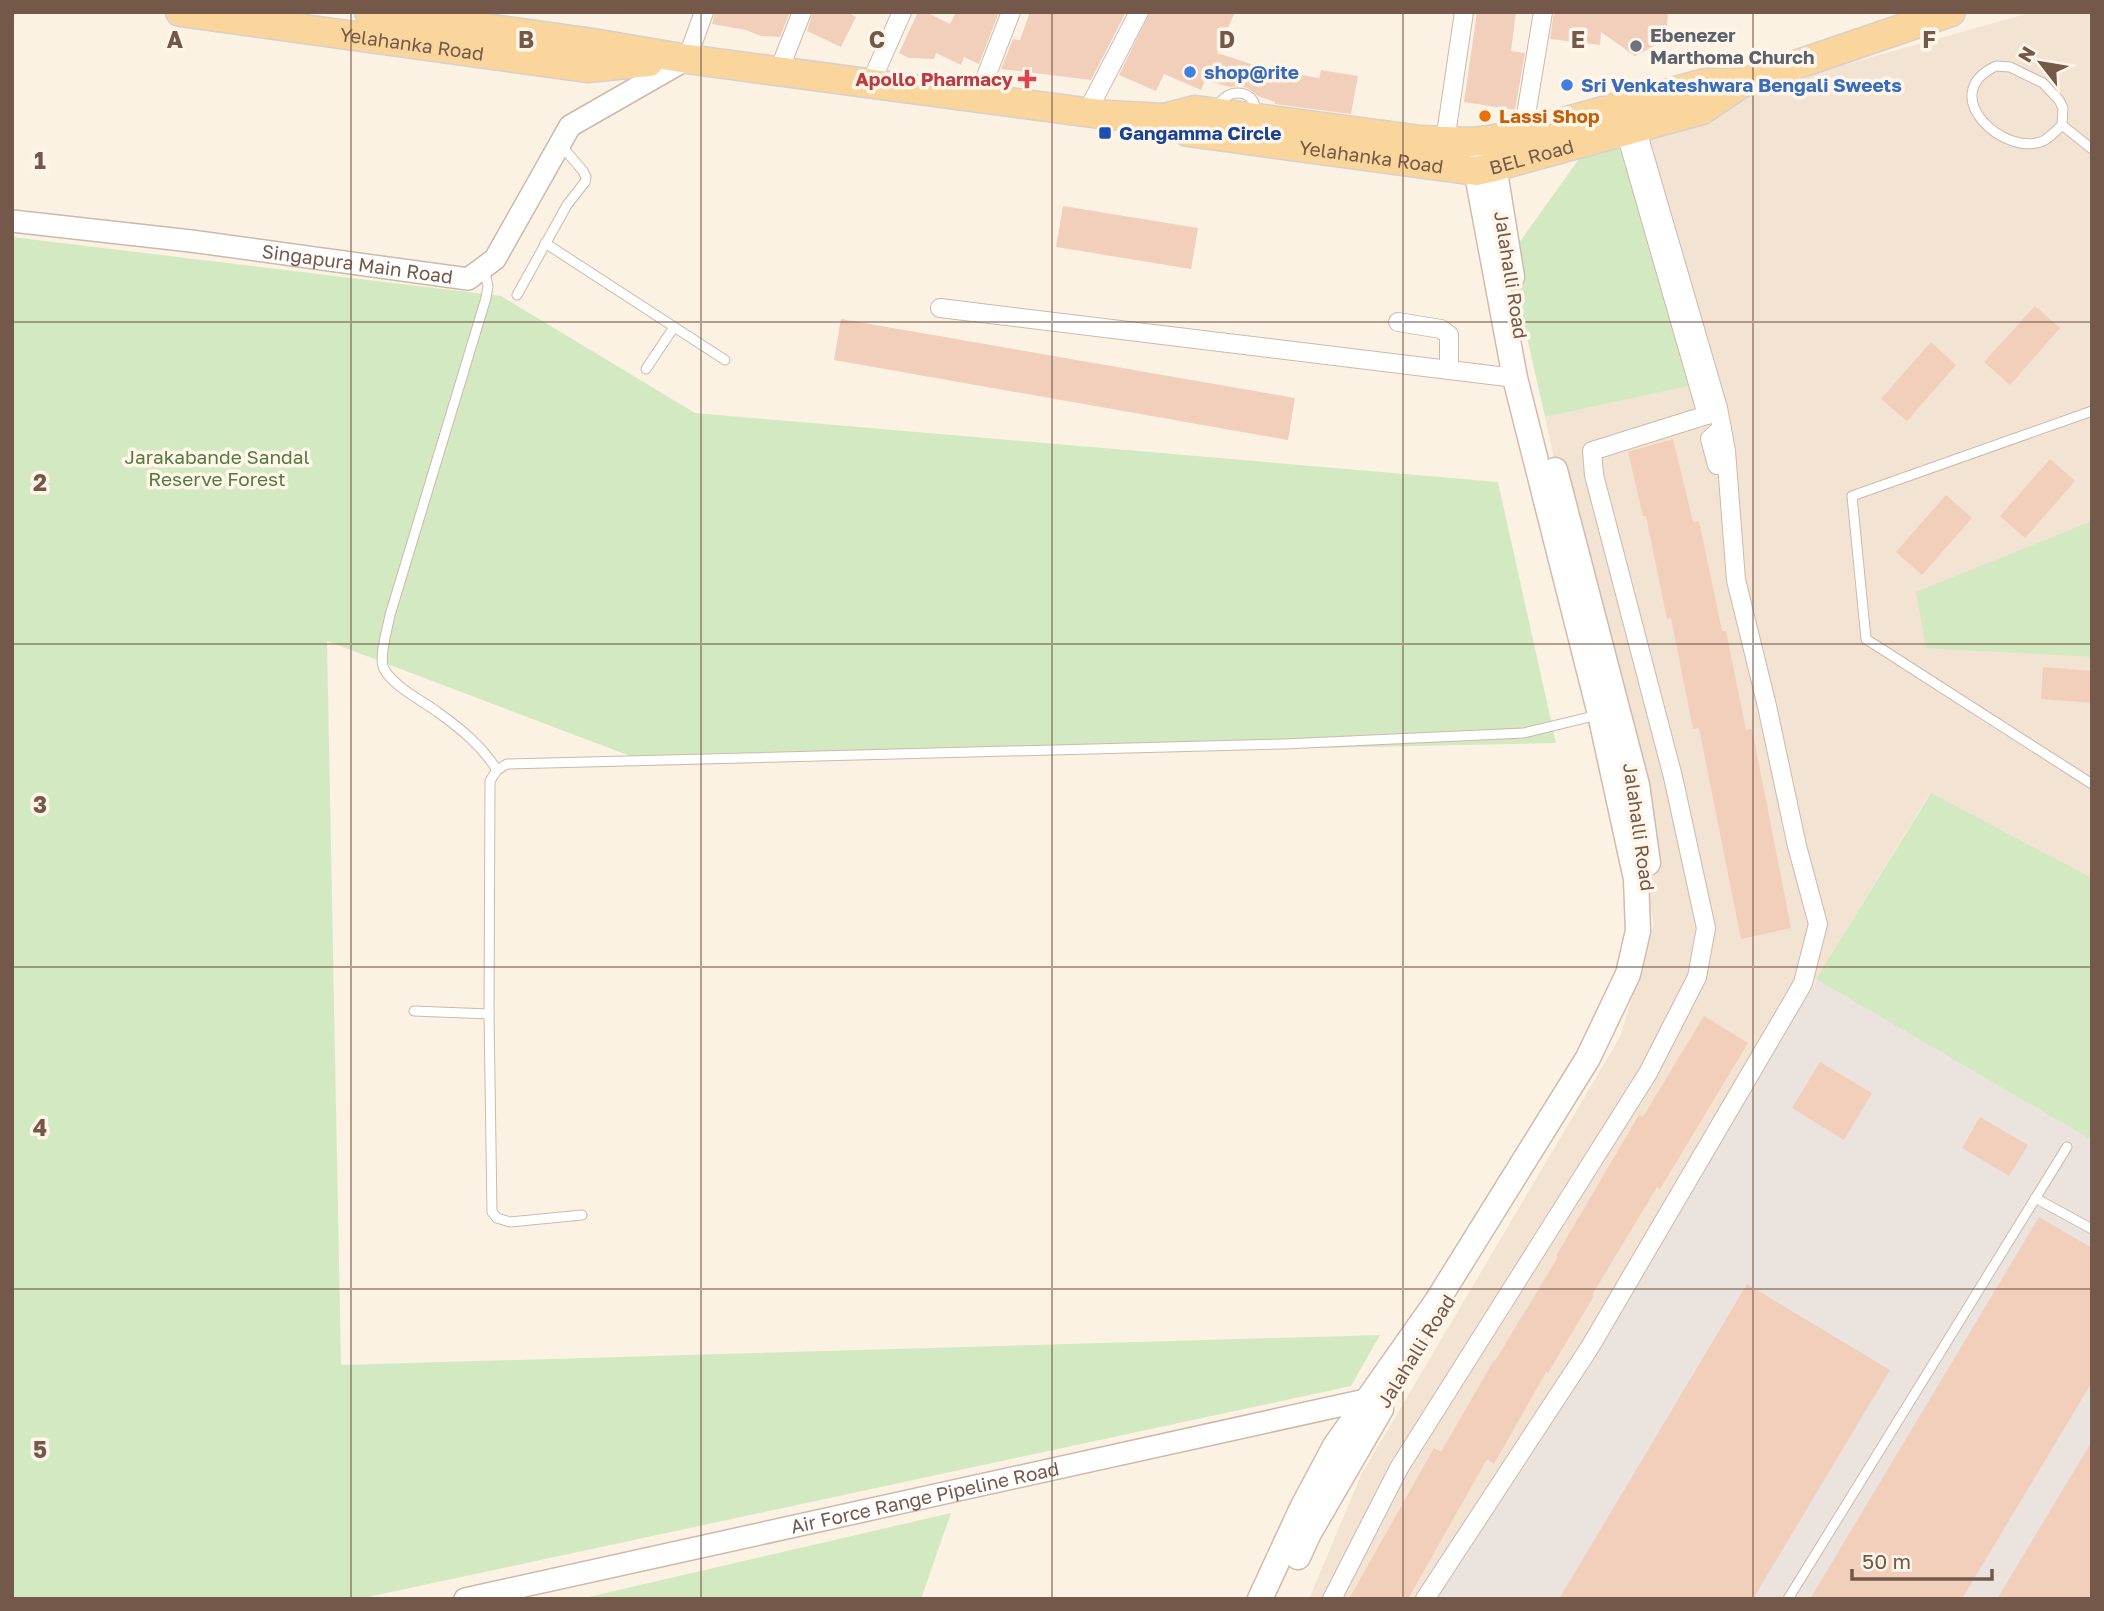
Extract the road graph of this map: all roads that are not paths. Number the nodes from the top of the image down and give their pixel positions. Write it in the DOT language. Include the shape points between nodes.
graph roads {
  1 [pos="180,12"];
  2 [pos="369,12"];
  3 [pos="704,12"];
  4 [pos="802,12"];
  5 [pos="902,12"];
  6 [pos="1011,12"];
  7 [pos="1139,12"];
  8 [pos="1464,12"];
  9 [pos="1543,12"];
  10 [pos="1938,14"];
  11 [pos="687,59"];
  12 [pos="779,70"];
  13 [pos="871,82"];
  14 [pos="1742,83"];
  15 [pos="978,97"];
  16 [pos="1087,112"];
  17 [pos="1164,118"];
  18 [pos="2062,125"];
  19 [pos="1630,129"];
  20 [pos="1523,133"];
  21 [pos="560,143"];
  22 [pos="2092,149"];
  23 [pos="1475,152"];
  24 [pos="12,221"];
  25 [pos="545,243"];
  26 [pos="484,267"];
  27 [pos="517,295"];
  28 [pos="940,308"];
  29 [pos="1398,322"];
  30 [pos="674,327"];
  31 [pos="724,360"];
  32 [pos="646,369"];
  33 [pos="1449,370"];
  34 [pos="1515,378"];
  35 [pos="1712,411"];
  36 [pos="2092,411"];
  37 [pos="1722,428"];
  38 [pos="1717,465"];
  39 [pos="1600,714"];
  40 [pos="497,770"];
  41 [pos="2092,784"];
  42 [pos="414,1011"];
  43 [pos="489,1014"];
  44 [pos="2067,1147"];
  45 [pos="2035,1198"];
  46 [pos="582,1216"];
  47 [pos="2092,1229"];
  48 [pos="1377,1402"];
  49 [pos="466,1599"];
  50 [pos="1260,1599"];
  51 [pos="1279,1599"];
  52 [pos="1332,1599"];
  53 [pos="1425,1599"];
  54 [pos="1788,1599"];
  1 -- 11 [label="main road, Yelahanka Road" via="587,68"];
  2 -- 11 [label="main road, Yelahanka Road"];
  3 -- 11 [label="street"];
  4 -- 12 [label="street"];
  5 -- 13 [label="street"];
  6 -- 15 [label="street"];
  7 -- 16 [label="street"];
  8 -- 23 [label="street"];
  9 -- 20 [label="street"];
  10 -- 14 [label="main road, BEL Road"];
  11 -- 12 [label="main road, Yelahanka Road"];
  11 -- 21 [label="street" via="570,125"];
  12 -- 13 [label="main road, Yelahanka Road"];
  13 -- 15 [label="main road, Yelahanka Road"];
  14 -- 19 [label="main road, BEL Road" via="1702,110"];
  14 -- 20 [label="main road, BEL Road" via="1705,83"];
  15 -- 16 [label="main road, Yelahanka Road"];
  16 -- 17 [label="main road, Yelahanka Road"];
  17 -- 23 [label="main road, BEL Road" via="1195,110"];
  17 -- 23 [label="main road, Yelahanka Road" via="1188,132"];
  18 -- 18 [label="lane" via="2044,140 2022,144 2006,139 1974,110 1975,80 1996,66 2026,74 2059,100"];
  18 -- 22 [label="lane"];
  19 -- 23 [label="main road, BEL Road"];
  19 -- 35 [label="street"];
  20 -- 23 [label="main road, BEL Road"];
  21 -- 25 [label="lane" via="586,177"];
  21 -- 26 [label="street" via="495,259"];
  23 -- 34 [label="main road, Jalahalli Road"];
  23 -- 48 [label="main road, Jalahalli Road" via="1637,785 1649,870 1650,930 1636,979 1591,1065"];
  24 -- 26 [label="street, Singapura Main Road" via="468,279"];
  25 -- 27 [label="lane"];
  25 -- 30 [label="lane"];
  26 -- 40 [label="lane" via="486,298 390,615 382,658 383,667 398,683 478,744"];
  28 -- 33 [label="street"];
  29 -- 33 [label="street" via="1441,329 1449,335"];
  30 -- 31 [label="lane"];
  30 -- 32 [label="lane"];
  33 -- 34 [label="street"];
  34 -- 39 [label="main road, Jalahalli Road"];
  35 -- 37 [label="street"];
  35 -- 52 [label="street" via="1592,451 1594,475 1674,777 1706,928 1697,977 1648,1073 1399,1468"];
  36 -- 41 [label="lane" via="1852,496 1866,639"];
  37 -- 38 [label="street" via="1710,439"];
  37 -- 53 [label="street" via="1735,580 1818,924 1803,984 1590,1348"];
  39 -- 40 [label="lane" via="1524,733 1284,744 507,764"];
  39 -- 48 [label="main road, Jalahalli Road" via="1636,878 1638,931 1628,974 1588,1058"];
  40 -- 43 [label="lane" via="490,780"];
  42 -- 43 [label="lane"];
  43 -- 46 [label="lane" via="492,1212 510,1222"];
  44 -- 45 [label="lane"];
  45 -- 47 [label="lane"];
  45 -- 54 [label="lane"];
  48 -- 49 [label="street, Air Force Range Pipeline Road"];
  48 -- 50 [label="main road" via="1335,1446"];
  48 -- 51 [label="main road, Jalahalli Road"];
}
